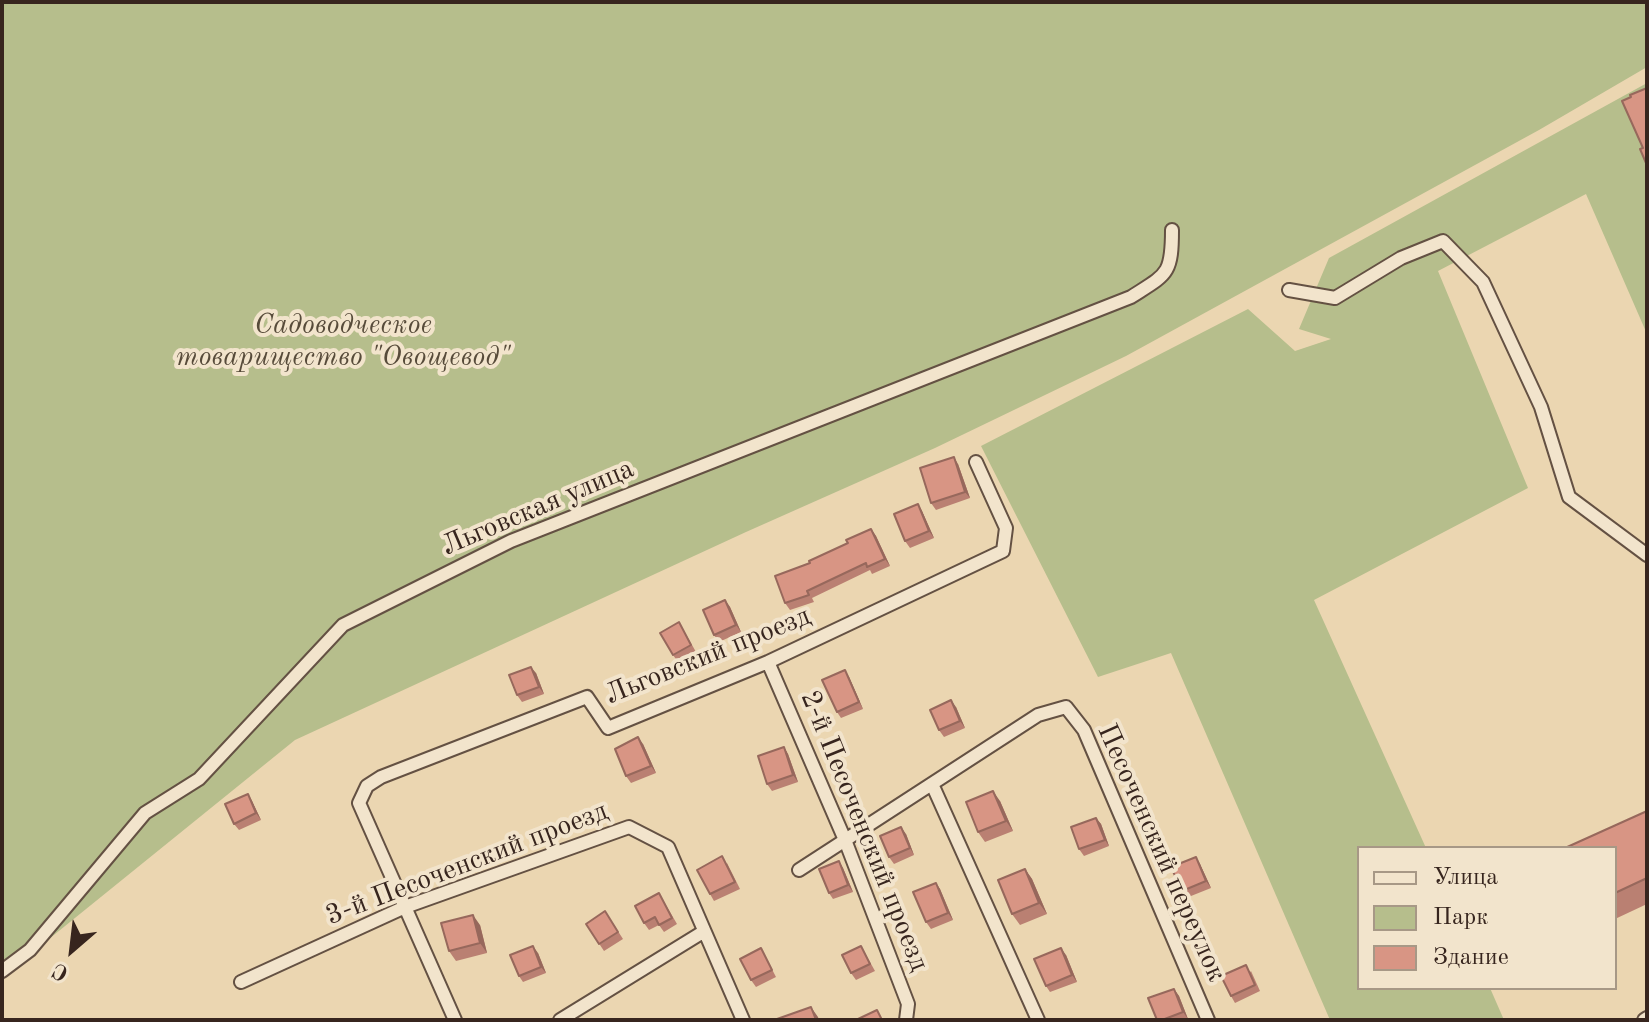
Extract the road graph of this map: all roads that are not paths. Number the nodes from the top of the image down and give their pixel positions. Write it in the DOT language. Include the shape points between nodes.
graph roads {
  1 [pos="1172,230"];
  2 [pos="1289,290"];
  3 [pos="976,462"];
  4 [pos="1647,555"];
  5 [pos="768,662"];
  6 [pos="932,784"];
  7 [pos="845,840"];
  8 [pos="799,870"];
  9 [pos="405,907"];
  10 [pos="703,932"];
  11 [pos="2,971"];
  12 [pos="241,982"];
  13 [pos="455,1020"];
  14 [pos="560,1020"];
  15 [pos="743,1020"];
  16 [pos="906,1020"];
  17 [pos="1038,1020"];
  18 [pos="1208,1020"];
  1 -- 11 [label="street, Льговская улица" via="1172,262 1159,279 1131,297 511,541 343,625 199,779 145,813 30,950"];
  2 -- 4 [label="street" via="1335,298 1401,258 1443,241 1483,282 1541,407 1569,497"];
  3 -- 5 [label="street, Льговский проезд" via="1006,528 1003,551"];
  5 -- 7 [label="street, 2-й Песоченский проезд"];
  5 -- 9 [label="street, Льговский проезд" via="608,728 587,697 367,786 359,803"];
  6 -- 7 [label="street"];
  6 -- 17 [label="street"];
  6 -- 18 [label="street, Песоченский переулок" via="1038,715 1066,707 1084,730"];
  7 -- 8 [label="street"];
  7 -- 16 [label="street, 2-й Песоченский проезд" via="908,1004"];
  9 -- 10 [label="street, 3-й Песоченский проезд" via="629,827 668,847"];
  9 -- 12 [label="street, 3-й Песоченский проезд"];
  9 -- 13 [label="street"];
  10 -- 14 [label="street"];
  10 -- 15 [label="street, 3-й Песоченский проезд"];
}
